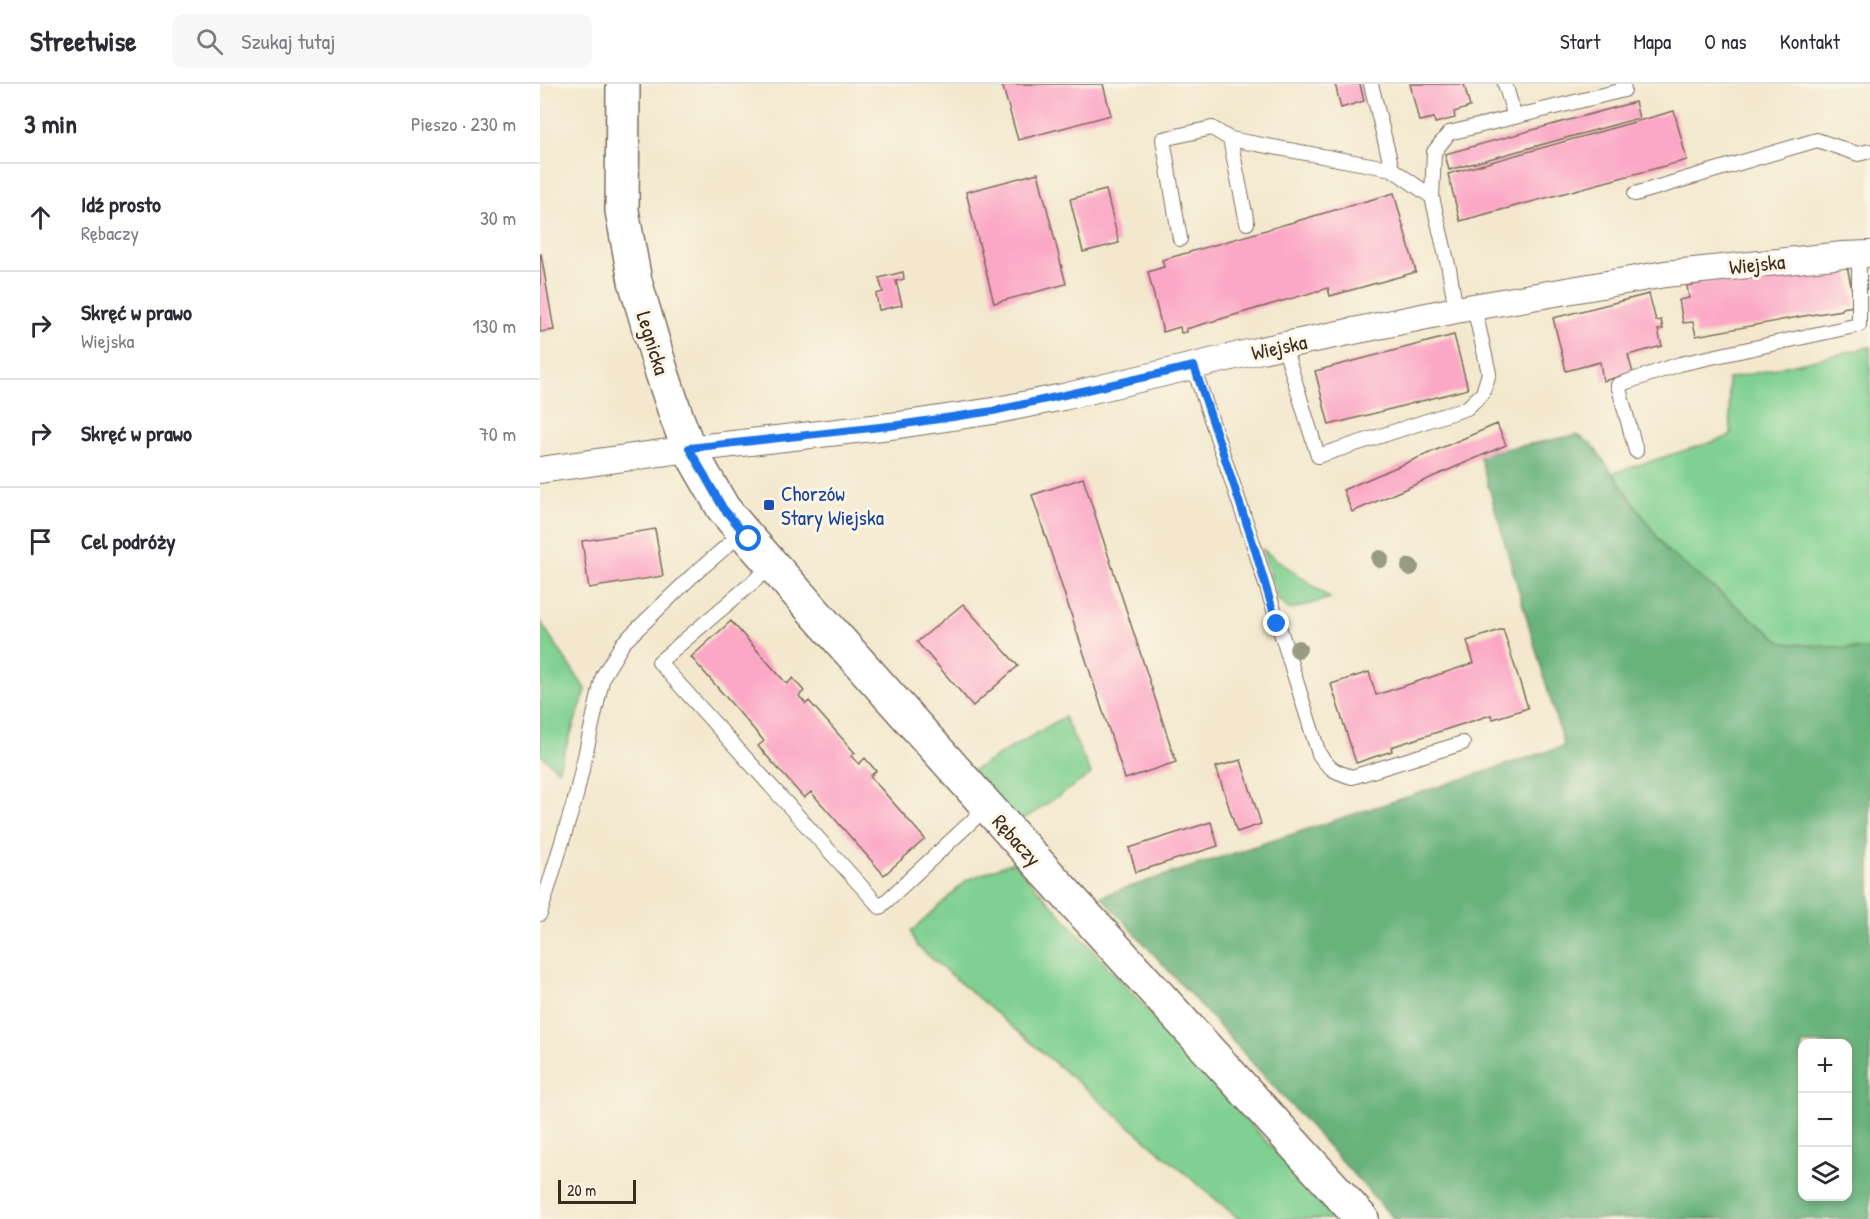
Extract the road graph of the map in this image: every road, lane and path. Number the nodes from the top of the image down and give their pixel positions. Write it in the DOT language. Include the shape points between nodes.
graph roads {
  1 [pos="623,84"];
  2 [pos="1371,84"];
  3 [pos="1505,84"];
  4 [pos="1623,84"];
  5 [pos="1515,117"];
  6 [pos="1230,139"];
  7 [pos="1870,151"];
  8 [pos="1392,169"];
  9 [pos="1635,194"];
  10 [pos="1432,197"];
  11 [pos="1247,223"];
  12 [pos="1180,239"];
  13 [pos="1865,254"];
  14 [pos="1465,309"];
  15 [pos="1284,346"];
  16 [pos="1194,366"];
  17 [pos="689,448"];
  18 [pos="1636,451"];
  19 [pos="540,470"];
  20 [pos="743,532"];
  21 [pos="773,565"];
  22 [pos="1463,743"];
  23 [pos="987,807"];
  24 [pos="540,914"];
  25 [pos="1362,1219"];
  1 -- 17 [label="street, Legnicka" via="622,211 635,281"];
  2 -- 8 [label="lane"];
  3 -- 5 [label="lane"];
  4 -- 5 [label="lane" via="1624,90"];
  5 -- 10 [label="lane" via="1449,133 1434,152"];
  6 -- 8 [label="lane"];
  6 -- 11 [label="lane"];
  6 -- 12 [label="lane" via="1212,128 1163,139"];
  7 -- 9 [label="lane" via="1858,154 1817,140"];
  8 -- 10 [label="lane"];
  10 -- 14 [label="lane" via="1449,268"];
  13 -- 14 [label="street, Wiejska" via="1665,274"];
  13 -- 18 [label="lane" via="1859,325 1680,364 1618,385"];
  14 -- 15 [label="street, Wiejska"];
  14 -- 15 [label="lane" via="1489,373 1484,393 1467,408 1318,456"];
  15 -- 16 [label="street, Wiejska"];
  16 -- 17 [label="street, Wiejska" via="993,411"];
  16 -- 22 [label="lane" via="1319,754 1327,766 1352,777"];
  17 -- 19 [label="street"];
  17 -- 20 [label="street, Rębaczy" via="723,508"];
  20 -- 21 [label="street, Rębaczy"];
  20 -- 24 [label="lane" via="623,643 603,675 576,796"];
  21 -- 23 [label="street, Rębaczy"];
  21 -- 23 [label="lane" via="659,662 880,907"];
  23 -- 25 [label="street, Rębaczy"];
}
